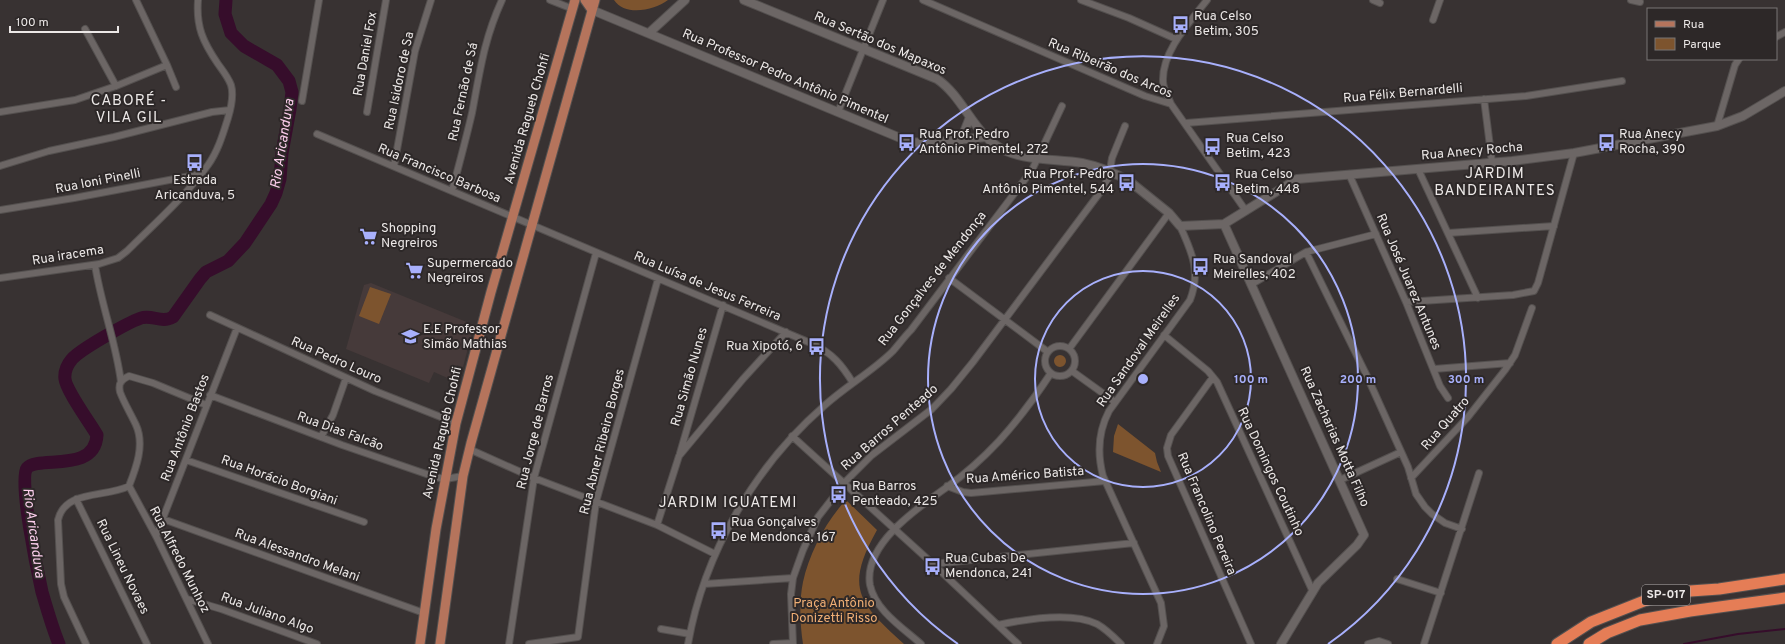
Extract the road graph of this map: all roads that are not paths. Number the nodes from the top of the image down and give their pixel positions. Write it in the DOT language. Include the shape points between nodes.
graph roads {
  1 [pos="136,0"];
  2 [pos="198,0"];
  3 [pos="318,0"];
  4 [pos="386,0"];
  5 [pos="431,0"];
  6 [pos="502,0"];
  7 [pos="550,0"];
  8 [pos="585,0"];
  9 [pos="595,0"];
  10 [pos="685,0"];
  11 [pos="744,0"];
  12 [pos="883,0"];
  13 [pos="923,0"];
  14 [pos="1081,0"];
  15 [pos="1206,0"];
  16 [pos="1373,0"];
  17 [pos="1440,0"];
  18 [pos="1631,0"];
  19 [pos="1640,2"];
  20 [pos="1380,3"];
  21 [pos="574,4"];
  22 [pos="592,10"];
  23 [pos="1433,20"];
  24 [pos="85,29"];
  25 [pos="648,33"];
  26 [pos="1176,39"];
  27 [pos="864,48"];
  28 [pos="1739,60"];
  29 [pos="167,65"];
  30 [pos="1622,81"];
  31 [pos="116,86"];
  32 [pos="176,87"];
  33 [pos="1785,91"];
  34 [pos="1484,99"];
  35 [pos="302,101"];
  36 [pos="1171,104"];
  37 [pos="1062,106"];
  38 [pos="230,110"];
  39 [pos="0,112"];
  40 [pos="367,112"];
  41 [pos="838,112"];
  42 [pos="970,117"];
  43 [pos="1186,123"];
  44 [pos="1125,126"];
  45 [pos="1717,126"];
  46 [pos="317,134"];
  47 [pos="986,137"];
  48 [pos="960,140"];
  49 [pos="1574,153"];
  50 [pos="1038,158"];
  51 [pos="1492,162"];
  52 [pos="0,166"];
  53 [pos="394,166"];
  54 [pos="1418,169"];
  55 [pos="1110,172"];
  56 [pos="200,174"];
  57 [pos="1349,174"];
  58 [pos="452,190"];
  59 [pos="0,210"];
  60 [pos="1246,211"];
  61 [pos="1169,213"];
  62 [pos="513,218"];
  63 [pos="1224,224"];
  64 [pos="532,225"];
  65 [pos="1180,226"];
  66 [pos="1554,226"];
  67 [pos="1448,233"];
  68 [pos="1376,234"];
  69 [pos="1306,252"];
  70 [pos="596,253"];
  71 [pos="95,265"];
  72 [pos="0,278"];
  73 [pos="949,278"];
  74 [pos="658,279"];
  75 [pos="1252,284"];
  76 [pos="1478,298"];
  77 [pos="1406,302"];
  78 [pos="723,305"];
  79 [pos="1532,308"];
  80 [pos="210,315"];
  81 [pos="1004,320"];
  82 [pos="237,328"];
  83 [pos="786,332"];
  84 [pos="1164,335"];
  85 [pos="1069,348"];
  86 [pos="1048,352"];
  87 [pos="1510,363"];
  88 [pos="1434,369"];
  89 [pos="1072,371"];
  90 [pos="1051,373"];
  91 [pos="1213,377"];
  92 [pos="346,378"];
  93 [pos="121,382"];
  94 [pos="853,382"];
  95 [pos="210,395"];
  96 [pos="1448,398"];
  97 [pos="1115,402"];
  98 [pos="206,405"];
  99 [pos="456,423"];
  100 [pos="792,436"];
  101 [pos="322,437"];
  102 [pos="469,449"];
  103 [pos="1401,452"];
  104 [pos="679,456"];
  105 [pos="186,460"];
  106 [pos="1479,473"];
  107 [pos="463,476"];
  108 [pos="534,478"];
  109 [pos="1411,478"];
  110 [pos="445,479"];
  111 [pos="1340,480"];
  112 [pos="1105,481"];
  113 [pos="845,482"];
  114 [pos="129,486"];
  115 [pos="947,486"];
  116 [pos="76,500"];
  117 [pos="596,502"];
  118 [pos="163,519"];
  119 [pos="364,522"];
  120 [pos="657,525"];
  121 [pos="895,528"];
  122 [pos="1462,529"];
  123 [pos="156,536"];
  124 [pos="1134,543"];
  125 [pos="715,554"];
  126 [pos="933,564"];
  127 [pos="793,578"];
  128 [pos="1397,578"];
  129 [pos="1785,579"];
  130 [pos="704,584"];
  131 [pos="1313,592"];
  132 [pos="1441,593"];
  133 [pos="1785,598"];
  134 [pos="187,599"];
  135 [pos="424,612"];
  136 [pos="998,626"];
  137 [pos="661,629"];
  138 [pos="690,634"];
  139 [pos="793,643"];
  140 [pos="86,644"];
  141 [pos="147,644"];
  142 [pos="208,644"];
  143 [pos="317,644"];
  144 [pos="420,644"];
  145 [pos="440,644"];
  146 [pos="509,644"];
  147 [pos="529,644"];
  148 [pos="688,644"];
  149 [pos="773,644"];
  150 [pos="921,644"];
  151 [pos="1018,644"];
  152 [pos="1121,644"];
  153 [pos="1157,644"];
  154 [pos="1252,644"];
  155 [pos="1281,644"];
  156 [pos="1368,644"];
  157 [pos="1388,644"];
  158 [pos="1424,644"];
  159 [pos="1557,644"];
  160 [pos="1589,644"];
  1 -- 29 [label="street"];
  2 -- 38 [label="street, Rua iracema" via="201,36 231,86"];
  3 -- 35 [label="street"];
  4 -- 40 [label="street, Rua Daniel Fox"];
  5 -- 53 [label="street, Rua Isidoro de Sa" via="415,50"];
  6 -- 58 [label="street, Rua Fernão de Sá" via="484,47 467,134"];
  7 -- 21 [label="street"];
  8 -- 22 [label="main road"];
  9 -- 22 [label="main road"];
  10 -- 25 [label="street"];
  11 -- 27 [label="street, Rua Sertão dos Mapaxos"];
  12 -- 27 [label="street"];
  13 -- 36 [label="street, Rua Ribeirão dos Arcos" via="1138,94"];
  14 -- 26 [label="street"];
  15 -- 26 [label="street"];
  16 -- 20 [label="street"];
  17 -- 23 [label="street"];
  18 -- 19 [label="street"];
  21 -- 62 [label="main road, Avenida Ragueb Chohfi"];
  22 -- 25 [label="street, Rua Professor Pedro Antônio Pimentel"];
  22 -- 64 [label="main road"];
  24 -- 31 [label="street"];
  25 -- 41 [label="street, Rua Professor Pedro Antônio Pimentel"];
  26 -- 36 [label="street" via="1163,73 1164,88"];
  27 -- 41 [label="street"];
  27 -- 42 [label="street, Rua Sertão dos Mapaxos" via="937,79 954,93"];
  28 -- 45 [label="street" via="1735,66"];
  29 -- 31 [label="street"];
  29 -- 32 [label="street"];
  30 -- 34 [label="street, Rua Félix Bernardelli" via="1548,94"];
  31 -- 39 [label="street" via="64,103"];
  33 -- 45 [label="street, Rua Anecy Rocha" via="1743,116"];
  34 -- 43 [label="street, Rua Félix Bernardelli"];
  34 -- 51 [label="street"];
  36 -- 43 [label="street, Rua Ribeirão dos Arcos"];
  37 -- 50 [label="street, Rua Gonçalves de Mendonça"];
  38 -- 52 [label="street" via="212,112 49,151"];
  38 -- 56 [label="street, Rua iracema" via="222,137 211,160"];
  41 -- 48 [label="street, Rua Professor Pedro Antônio Pimentel" via="910,142"];
  42 -- 47 [label="street, Rua Sertão dos Mapaxos"];
  42 -- 48 [label="street"];
  43 -- 60 [label="street, Rua Ribeirão dos Arcos"];
  44 -- 55 [label="street, Rua Barros Penteado" via="1112,158"];
  45 -- 49 [label="street, Rua Anecy Rocha"];
  46 -- 53 [label="street, Rua Francisco Barbosa"];
  47 -- 48 [label="street, Rua Professor Pedro Antônio Pimentel"];
  47 -- 50 [label="street" via="1007,152"];
  49 -- 51 [label="street, Rua Anecy Rocha"];
  49 -- 66 [label="street"];
  50 -- 55 [label="street" via="1083,164"];
  50 -- 73 [label="street, Rua Gonçalves de Mendonça" via="1032,170"];
  51 -- 54 [label="street, Rua Anecy Rocha"];
  53 -- 58 [label="street, Rua Francisco Barbosa"];
  54 -- 57 [label="street, Rua Anecy Rocha"];
  54 -- 67 [label="street"];
  55 -- 61 [label="street" via="1128,180"];
  55 -- 81 [label="street, Rua Barros Penteado" via="1104,187"];
  56 -- 59 [label="street, Rua Ioni Pinelli"];
  56 -- 71 [label="street, Rua iracema" via="127,252 108,262"];
  57 -- 60 [label="street, Rua Anecy Rocha" via="1297,178"];
  57 -- 68 [label="street, Rua José Juarez Antunes"];
  58 -- 62 [label="street, Rua Francisco Barbosa"];
  60 -- 63 [label="street, Rua Anecy Rocha"];
  61 -- 65 [label="street"];
  61 -- 85 [label="street"];
  62 -- 64 [label="street, Rua Luísa de Jesus Ferreira"];
  62 -- 99 [label="main road, Avenida Ragueb Chohfi"];
  63 -- 65 [label="street, Rua Anecy Rocha"];
  63 -- 75 [label="street, Rua Zacharias Motta Filho"];
  64 -- 70 [label="street, Rua Luísa de Jesus Ferreira"];
  64 -- 102 [label="main road"];
  65 -- 84 [label="street, Rua Sandoval Meirelles" via="1195,269 1194,288 1190,300"];
  66 -- 67 [label="street"];
  66 -- 76 [label="street" via="1534,291"];
  67 -- 76 [label="street"];
  68 -- 69 [label="street"];
  68 -- 77 [label="street, Rua José Juarez Antunes"];
  69 -- 75 [label="street"];
  69 -- 103 [label="street"];
  70 -- 74 [label="street, Rua Luísa de Jesus Ferreira"];
  70 -- 108 [label="street, Rua Jorge de Barros"];
  71 -- 72 [label="street, Rua iracema"];
  71 -- 93 [label="street, Rua iracema"];
  73 -- 81 [label="street"];
  73 -- 94 [label="street, Rua Gonçalves de Mendonça" via="894,350"];
  74 -- 78 [label="street, Rua Luísa de Jesus Ferreira"];
  74 -- 117 [label="street, Rua Abner Ribeiro Borges"];
  75 -- 111 [label="street, Rua Zacharias Motta Filho"];
  76 -- 77 [label="street"];
  77 -- 88 [label="street, Rua José Juarez Antunes"];
  78 -- 83 [label="street, Rua Luísa de Jesus Ferreira"];
  78 -- 104 [label="street, Rua Simão Nunes"];
  79 -- 87 [label="street, Rua Quatro"];
  80 -- 82 [label="street, Rua Pedro Louro"];
  81 -- 86 [label="street"];
  81 -- 113 [label="street, Rua Barros Penteado" via="973,362 932,409 872,455"];
  82 -- 92 [label="street, Rua Pedro Louro"];
  82 -- 95 [label="street, Rua Antônio Bastos"];
  83 -- 94 [label="street" via="829,352 843,366"];
  83 -- 104 [label="street, Rua Luísa de Jesus Ferreira"];
  84 -- 91 [label="street, Rua Domingos Coutinho"];
  84 -- 97 [label="street, Rua Sandoval Meirelles"];
  85 -- 86 [label="street" via="1058,346"];
  85 -- 89 [label="street" via="1075,357"];
  86 -- 90 [label="street" via="1045,363"];
  87 -- 88 [label="street"];
  87 -- 109 [label="street, Rua Quatro" via="1468,417"];
  88 -- 96 [label="street, Rua José Juarez Antunes"];
  89 -- 90 [label="street" via="1062,376"];
  89 -- 97 [label="street"];
  90 -- 115 [label="street" via="999,441"];
  91 -- 131 [label="street, Rua Domingos Coutinho"];
  91 -- 154 [label="street, Rua Francolino Pereira" via="1171,435 1167,448 1168,456"];
  92 -- 99 [label="street, Rua Pedro Louro"];
  92 -- 101 [label="street"];
  93 -- 98 [label="street" via="129,376 140,378"];
  93 -- 114 [label="street, Rua iracema" via="120,392 136,426 140,443"];
  94 -- 100 [label="street, Rua Gonçalves de Mendonça"];
  95 -- 98 [label="street, Rua Antônio Bastos"];
  95 -- 101 [label="street, Rua Dias Falcão"];
  97 -- 112 [label="street, Rua Sandoval Meirelles" via="1103,423 1099,441 1100,466"];
  98 -- 105 [label="street, Rua Antônio Bastos"];
  99 -- 110 [label="main road, Avenida Ragueb Chohfi"];
  100 -- 113 [label="street"];
  100 -- 125 [label="street, Rua Gonçalves de Mendonça" via="754,486"];
  101 -- 110 [label="street, Rua Dias Falcão" via="389,462"];
  102 -- 107 [label="main road"];
  102 -- 108 [label="street"];
  103 -- 109 [label="street"];
  103 -- 111 [label="street"];
  104 -- 120 [label="street, Rua Luísa de Jesus Ferreira"];
  105 -- 118 [label="street, Rua Antônio Bastos"];
  105 -- 119 [label="street, Rua Horácio Borgiani"];
  106 -- 122 [label="street"];
  107 -- 110 [label="street, Rua Dias Falcão"];
  107 -- 145 [label="main road"];
  108 -- 117 [label="street"];
  108 -- 146 [label="street, Rua Jorge de Barros"];
  109 -- 122 [label="street" via="1416,494 1425,507 1445,522"];
  110 -- 135 [label="main road, Avenida Ragueb Chohfi"];
  111 -- 131 [label="street, Rua Zacharias Motta Filho" via="1364,535 1325,575"];
  112 -- 115 [label="street, Rua Américo Batista" via="971,493"];
  112 -- 124 [label="street, Rua Sandoval Meirelles"];
  113 -- 121 [label="street"];
  113 -- 127 [label="street, Rua Barros Penteado" via="818,517"];
  114 -- 116 [label="street"];
  114 -- 123 [label="street, Rua Alfredo Munhoz"];
  115 -- 121 [label="street"];
  116 -- 140 [label="street" via="66,505 58,520 60,567 64,597"];
  116 -- 141 [label="street, Rua Lineu Novaes"];
  117 -- 120 [label="street"];
  117 -- 147 [label="street, Rua Abner Ribeiro Borges" via="578,636"];
  118 -- 123 [label="street, Rua Antônio Bastos"];
  118 -- 135 [label="street, Rua Alessandro Melani"];
  120 -- 125 [label="street"];
  121 -- 126 [label="street"];
  121 -- 150 [label="street" via="877,552 872,564 870,585 877,601 890,617"];
  122 -- 132 [label="street"];
  123 -- 134 [label="street, Rua Alfredo Munhoz"];
  124 -- 126 [label="street"];
  124 -- 153 [label="street, Rua Sandoval Meirelles" via="1161,603 1164,626"];
  125 -- 130 [label="street, Rua Gonçalves de Mendonça"];
  126 -- 136 [label="street"];
  127 -- 130 [label="street"];
  127 -- 139 [label="street, Rua Barros Penteado" via="790,594"];
  128 -- 132 [label="street"];
  129 -- 159 [label="highway, SP-017" via="1719,589 1676,592 1644,601 1591,622"];
  130 -- 138 [label="street, Rua Gonçalves de Mendonça"];
  131 -- 155 [label="street, Rua Zacharias Motta Filho"];
  132 -- 158 [label="street"];
  133 -- 160 [label="highway, SP-017" via="1640,620 1607,633"];
  134 -- 142 [label="street, Rua Alfredo Munhoz"];
  134 -- 143 [label="street, Rua Juliano Algo"];
  135 -- 144 [label="main road, Avenida Ragueb Chohfi"];
  136 -- 151 [label="street"];
  136 -- 152 [label="street" via="1061,617 1075,618 1098,624"];
  137 -- 138 [label="street"];
  138 -- 148 [label="street, Rua Gonçalves de Mendonça"];
  139 -- 149 [label="street"];
  156 -- 157 [label="street" via="1379,641"];
}
